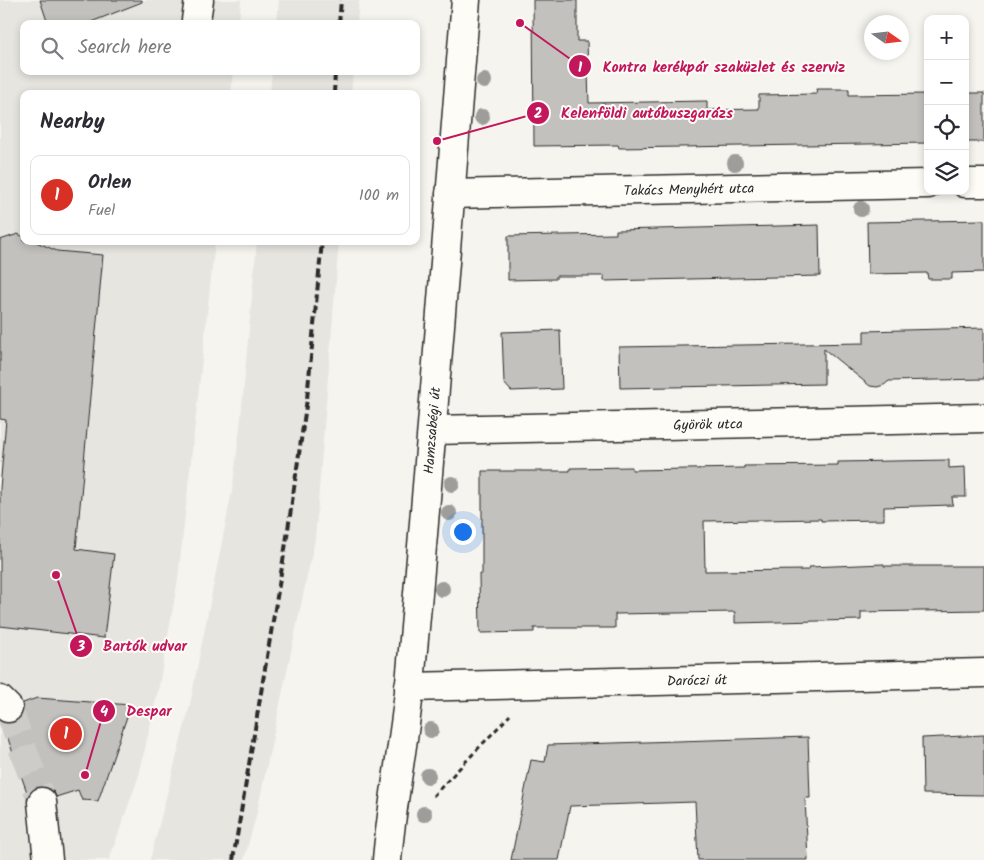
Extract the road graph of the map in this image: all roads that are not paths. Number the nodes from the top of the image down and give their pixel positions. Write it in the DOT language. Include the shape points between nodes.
graph roads {
  1 [pos="466,0"];
  2 [pos="969,183"];
  3 [pos="984,183"];
  4 [pos="924,184"];
  5 [pos="450,194"];
  6 [pos="984,418"];
  7 [pos="432,430"];
  8 [pos="984,673"];
  9 [pos="409,687"];
  10 [pos="42,802"];
  11 [pos="48,860"];
  12 [pos="387,860"];
  1 -- 5 [label="street, Hamzsabégi út"];
  2 -- 3 [label="street"];
  4 -- 5 [label="street, Takács Menyhért utca"];
  5 -- 7 [label="street, Hamzsabégi út"];
  6 -- 7 [label="street, Györök utca"];
  7 -- 9 [label="street, Hamzsabégi út"];
  8 -- 9 [label="street, Daróczi út"];
  9 -- 12 [label="street, Hamzsabégi út"];
  10 -- 11 [label="street"];
}
